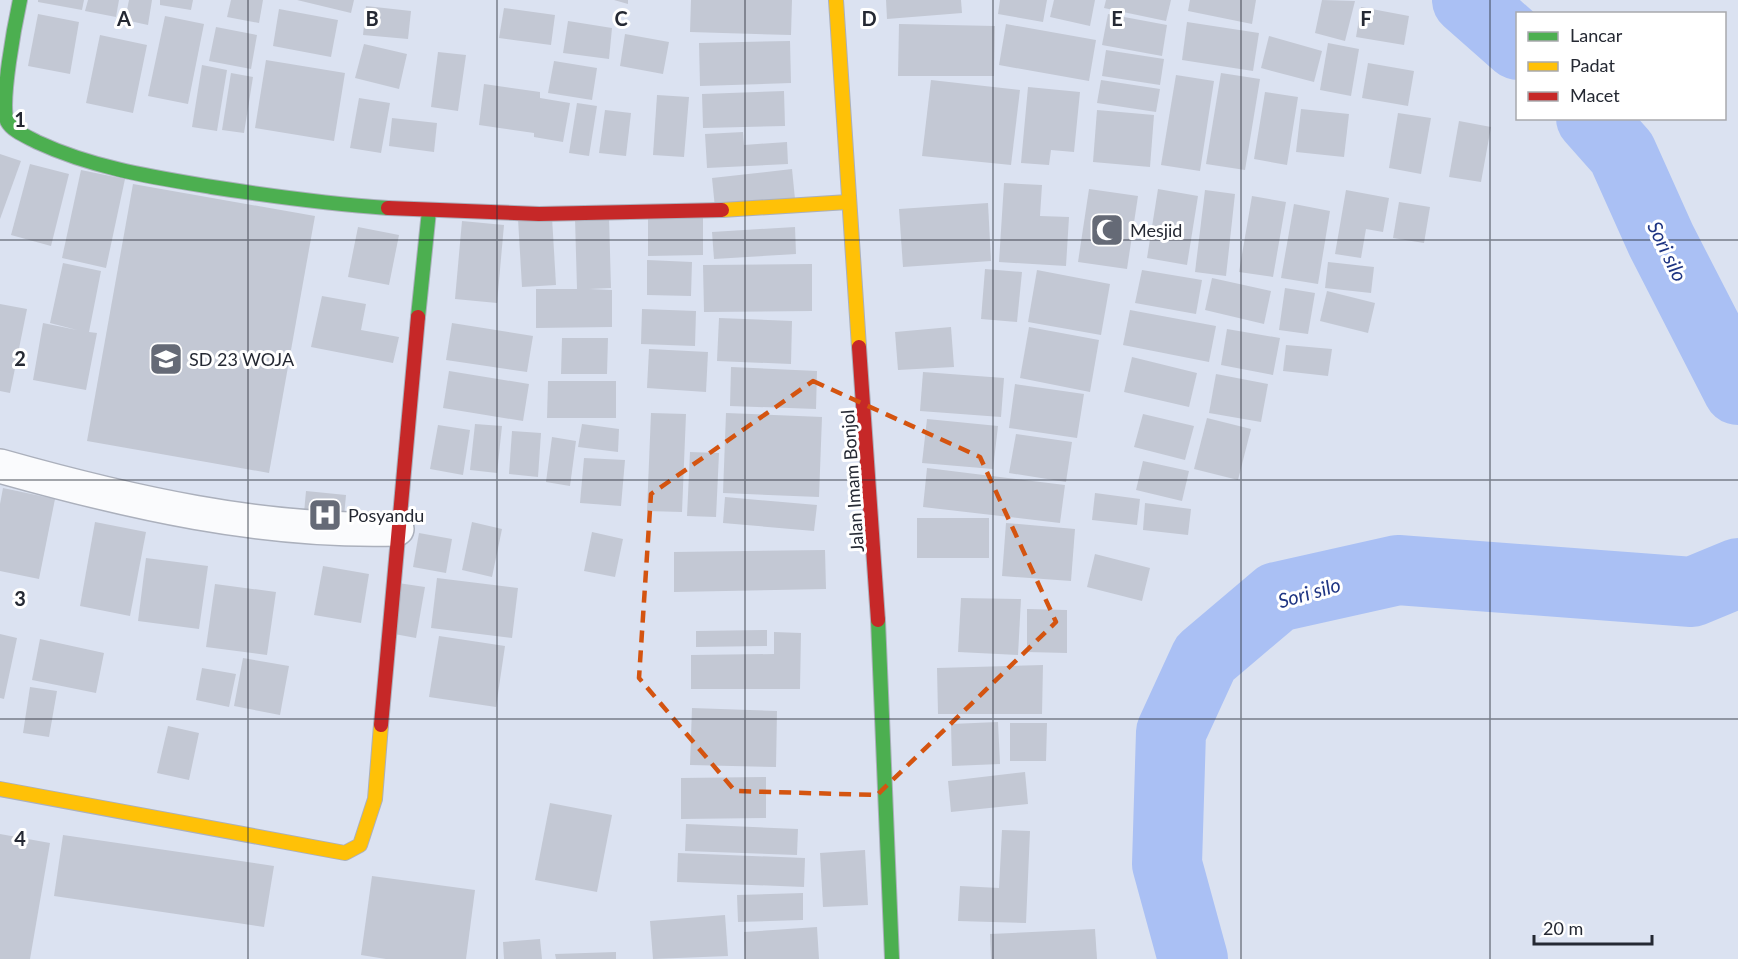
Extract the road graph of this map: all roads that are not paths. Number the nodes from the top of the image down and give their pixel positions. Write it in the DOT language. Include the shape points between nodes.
graph roads {
  1 [pos="20,0"];
  2 [pos="836,0"];
  3 [pos="848,202"];
  4 [pos="429,211"];
  5 [pos="0,466"];
  6 [pos="397,529"];
  7 [pos="0,789"];
  8 [pos="892,959"];
  1 -- 4 [label="main road" via="7,63 6,119 39,142 101,167 158,178 274,196"];
  2 -- 3 [label="main road, Jalan Imam Bonjol"];
  3 -- 4 [label="main road" via="638,214"];
  3 -- 8 [label="main road, Jalan Imam Bonjol" via="875,544"];
  4 -- 6 [label="main road"];
  5 -- 6 [label="street" via="108,496 293,527 341,531"];
  6 -- 7 [label="main road" via="375,799 365,837 352,851 345,853"];
}
